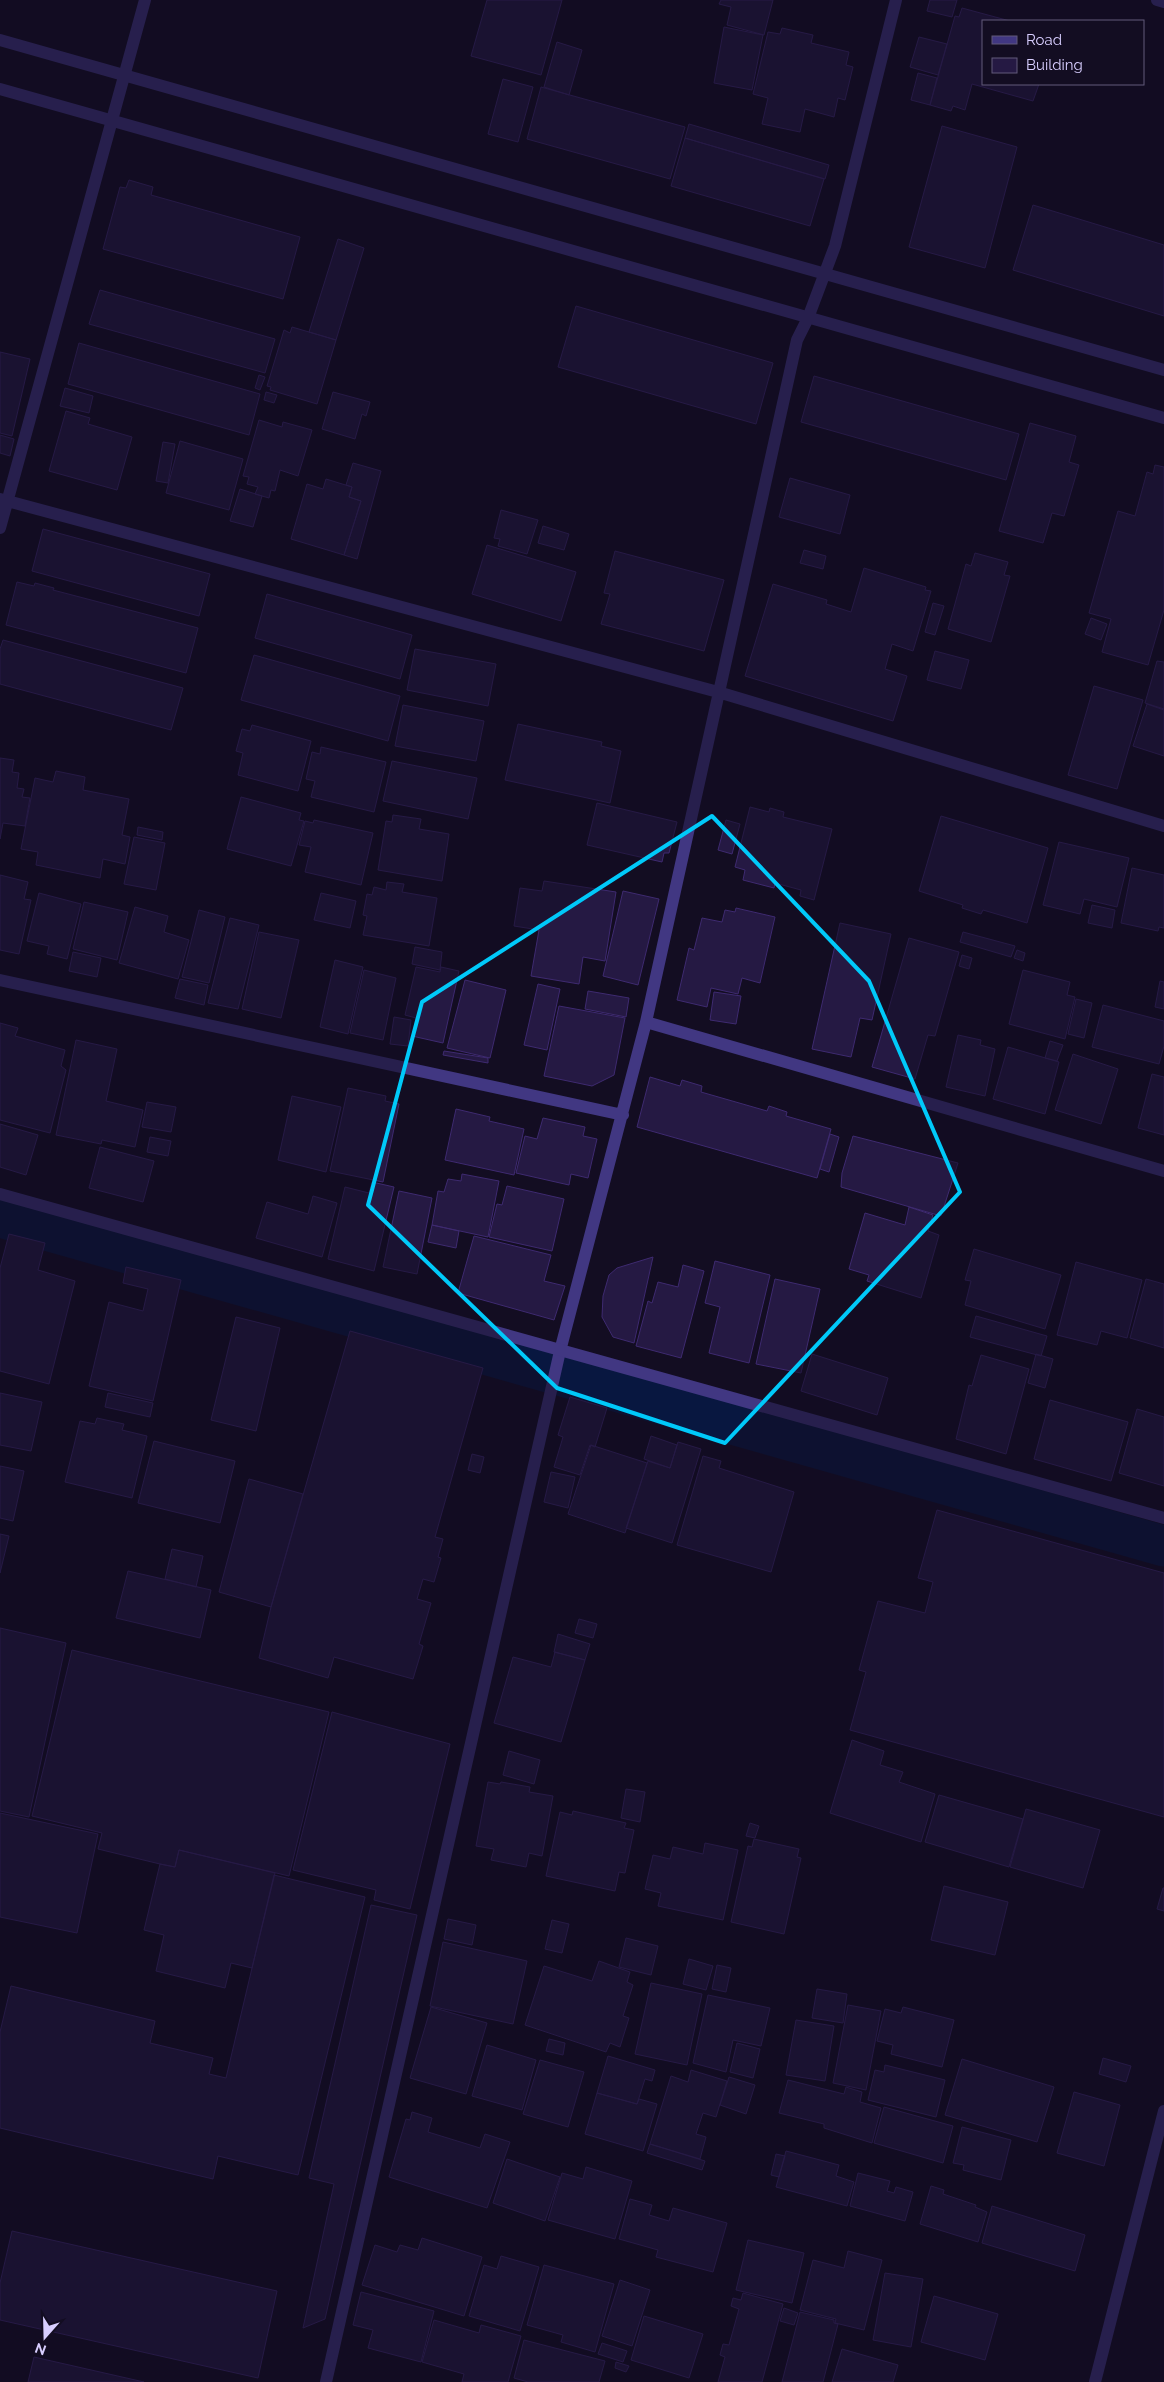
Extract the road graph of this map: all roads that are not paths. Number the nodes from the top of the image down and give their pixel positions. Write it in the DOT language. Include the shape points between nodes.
graph roads {
  1 [pos="145,0"];
  2 [pos="896,0"];
  3 [pos="1157,0"];
  4 [pos="1164,2"];
  5 [pos="0,40"];
  6 [pos="123,75"];
  7 [pos="0,89"];
  8 [pos="112,120"];
  9 [pos="825,275"];
  10 [pos="808,318"];
  11 [pos="1164,370"];
  12 [pos="1164,418"];
  13 [pos="3,500"];
  14 [pos="0,528"];
  15 [pos="718,692"];
  16 [pos="1164,826"];
  17 [pos="0,980"];
  18 [pos="646,1022"];
  19 [pos="623,1115"];
  20 [pos="1164,1171"];
  21 [pos="0,1194"];
  22 [pos="560,1351"];
  23 [pos="1164,1518"];
  24 [pos="1164,2111"];
  25 [pos="326,2382"];
  26 [pos="1095,2382"];
  1 -- 6 [label="street"];
  2 -- 9 [label="street"];
  3 -- 4 [label="street"];
  5 -- 6 [label="street"];
  6 -- 8 [label="street"];
  6 -- 9 [label="street"];
  7 -- 8 [label="street"];
  8 -- 10 [label="street"];
  8 -- 13 [label="street"];
  9 -- 10 [label="street"];
  9 -- 11 [label="street"];
  10 -- 12 [label="street"];
  10 -- 15 [label="street" via="797,340"];
  13 -- 14 [label="street"];
  13 -- 15 [label="street"];
  15 -- 16 [label="street"];
  15 -- 18 [label="street"];
  17 -- 19 [label="street"];
  18 -- 19 [label="street"];
  18 -- 20 [label="street"];
  19 -- 22 [label="street"];
  21 -- 22 [label="street"];
  22 -- 23 [label="street"];
  22 -- 25 [label="street"];
  24 -- 26 [label="street"];
}
